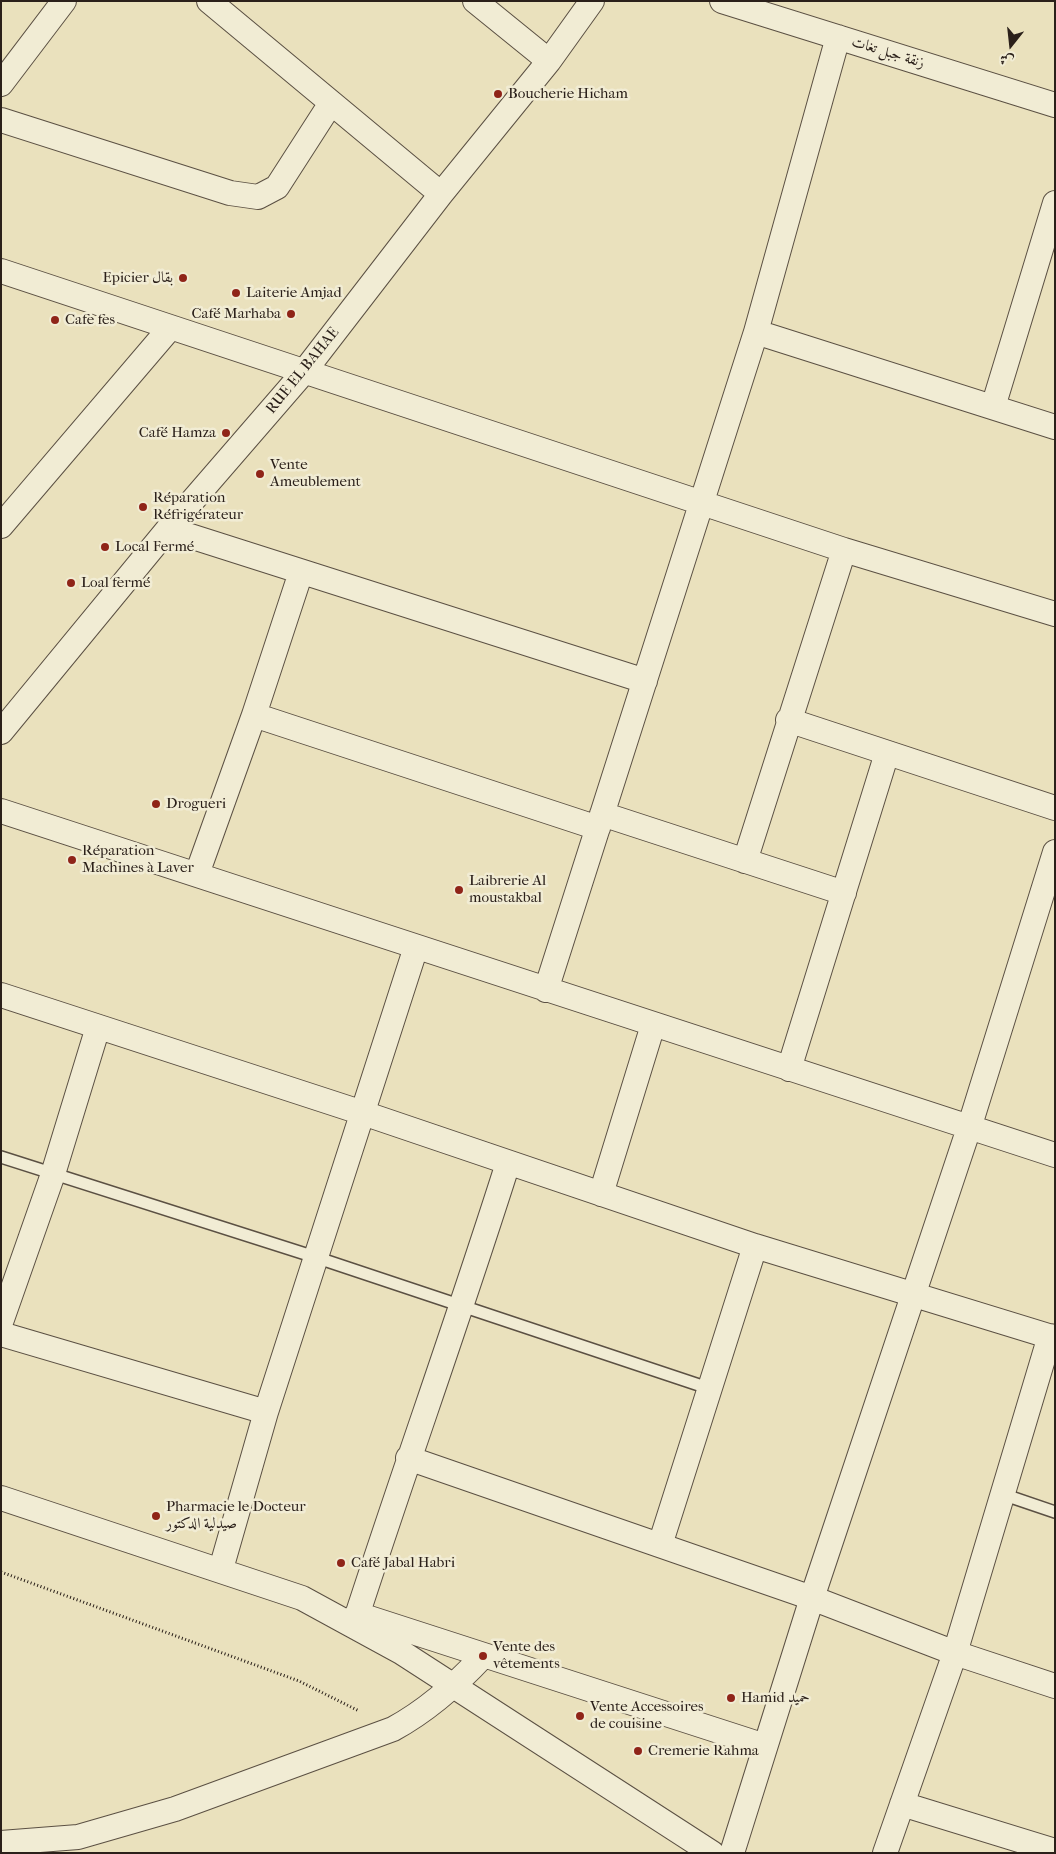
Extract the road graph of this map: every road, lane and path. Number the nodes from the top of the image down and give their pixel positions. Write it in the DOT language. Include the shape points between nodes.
graph roads {
  1 [pos="64,1"];
  2 [pos="209,1"];
  3 [pos="475,1"];
  4 [pos="592,1"];
  5 [pos="722,1"];
  6 [pos="838,37"];
  7 [pos="549,61"];
  8 [pos="1,84"];
  9 [pos="331,103"];
  10 [pos="1055,105"];
  11 [pos="1,120"];
  12 [pos="441,194"];
  13 [pos="1055,202"];
  14 [pos="1,271"];
  15 [pos="170,328"];
  16 [pos="756,332"];
  17 [pos="303,373"];
  18 [pos="993,407"];
  19 [pos="1055,427"];
  20 [pos="702,502"];
  21 [pos="1,526"];
  22 [pos="168,529"];
  23 [pos="844,550"];
  24 [pos="301,572"];
  25 [pos="1055,614"];
  26 [pos="645,681"];
  27 [pos="254,715"];
  28 [pos="788,720"];
  29 [pos="1,732"];
  30 [pos="888,752"];
  31 [pos="1055,808"];
  32 [pos="1,811"];
  33 [pos="600,821"];
  34 [pos="1055,852"];
  35 [pos="745,861"];
  36 [pos="197,874"];
  37 [pos="844,893"];
  38 [pos="416,947"];
  39 [pos="546,990"];
  40 [pos="1,994"];
  41 [pos="653,1024"];
  42 [pos="98,1027"];
  43 [pos="789,1069"];
  44 [pos="363,1113"];
  45 [pos="970,1125"];
  46 [pos="1055,1155"];
  47 [pos="1,1157"];
  48 [pos="508,1163"];
  49 [pos="53,1174"];
  50 [pos="602,1194"];
  51 [pos="755,1246"];
  52 [pos="314,1257"];
  53 [pos="912,1294"];
  54 [pos="462,1308"];
  55 [pos="1,1322"];
  56 [pos="1,1334"];
  57 [pos="1052,1337"];
  58 [pos="711,1389"];
  59 [pos="266,1412"];
  60 [pos="408,1458"];
  61 [pos="1002,1494"];
  62 [pos="1,1498"];
  63 [pos="1055,1512"];
  64 [pos="660,1545"];
  65 [pos="221,1569"];
  66 [pos="1,1572"];
  67 [pos="812,1598"];
  68 [pos="355,1619"];
  69 [pos="954,1653"];
  70 [pos="484,1656"];
  71 [pos="455,1686"];
  72 [pos="1055,1686"];
  73 [pos="392,1729"];
  74 [pos="765,1746"];
  75 [pos="902,1804"];
  76 [pos="1,1843"];
  77 [pos="72,1845"];
  78 [pos="1055,1851"];
  79 [pos="712,1853"];
  80 [pos="732,1853"];
  81 [pos="885,1853"];
  1 -- 8 [label="street"];
  2 -- 9 [label="street"];
  3 -- 7 [label="street"];
  4 -- 7 [label="street, RUE EL BAHAE"];
  5 -- 6 [label="street, زنقة جبل تغات"];
  6 -- 10 [label="street, زنقة جبل تغات"];
  6 -- 16 [label="street"];
  7 -- 12 [label="street, RUE EL BAHAE"];
  9 -- 11 [label="street" via="277,187 258,197 230,194"];
  9 -- 12 [label="street"];
  12 -- 17 [label="street, RUE EL BAHAE"];
  13 -- 18 [label="street"];
  14 -- 15 [label="street"];
  15 -- 17 [label="street"];
  15 -- 21 [label="street"];
  16 -- 18 [label="street"];
  16 -- 20 [label="street"];
  17 -- 20 [label="street"];
  17 -- 22 [label="street, RUE EL BAHAE"];
  18 -- 19 [label="street"];
  20 -- 23 [label="street"];
  20 -- 26 [label="street"];
  22 -- 24 [label="street"];
  22 -- 29 [label="street, RUE EL BAHAE"];
  23 -- 25 [label="street"];
  23 -- 28 [label="street"];
  24 -- 26 [label="street"];
  24 -- 27 [label="street"];
  26 -- 33 [label="street"];
  27 -- 33 [label="street"];
  27 -- 36 [label="street"];
  28 -- 30 [label="street"];
  28 -- 35 [label="street"];
  30 -- 31 [label="street"];
  30 -- 37 [label="street"];
  32 -- 36 [label="street"];
  33 -- 35 [label="street"];
  33 -- 39 [label="street"];
  34 -- 45 [label="street"];
  35 -- 37 [label="street"];
  36 -- 38 [label="street"];
  37 -- 43 [label="street"];
  38 -- 39 [label="street"];
  38 -- 44 [label="street"];
  39 -- 41 [label="street"];
  40 -- 42 [label="street"];
  41 -- 43 [label="street"];
  41 -- 50 [label="street"];
  42 -- 44 [label="street"];
  42 -- 49 [label="street"];
  43 -- 45 [label="street"];
  44 -- 48 [label="street"];
  44 -- 52 [label="street"];
  45 -- 46 [label="street"];
  45 -- 53 [label="street"];
  47 -- 49 [label="lane"];
  48 -- 50 [label="street"];
  48 -- 54 [label="street"];
  49 -- 52 [label="lane"];
  49 -- 55 [label="street"];
  50 -- 51 [label="street"];
  51 -- 53 [label="street"];
  51 -- 58 [label="street"];
  52 -- 54 [label="lane"];
  52 -- 59 [label="street"];
  53 -- 57 [label="street"];
  53 -- 67 [label="street"];
  54 -- 58 [label="lane"];
  54 -- 60 [label="street"];
  56 -- 59 [label="street"];
  57 -- 61 [label="street"];
  58 -- 64 [label="street"];
  59 -- 65 [label="street"];
  60 -- 64 [label="street"];
  60 -- 68 [label="street"];
  61 -- 63 [label="lane"];
  61 -- 69 [label="street"];
  62 -- 65 [label="street"];
  64 -- 67 [label="street"];
  65 -- 68 [label="street"];
  66 -- 73 [label="path" via="299,1681"];
  67 -- 69 [label="street"];
  67 -- 74 [label="street"];
  68 -- 70 [label="street"];
  68 -- 71 [label="street"];
  69 -- 72 [label="street"];
  69 -- 75 [label="street"];
  70 -- 71 [label="street"];
  70 -- 74 [label="street"];
  71 -- 73 [label="street" via="413,1718"];
  71 -- 79 [label="street"];
  73 -- 77 [label="street"];
  74 -- 80 [label="street"];
  75 -- 78 [label="street"];
  75 -- 81 [label="street"];
  76 -- 77 [label="street"];
}
